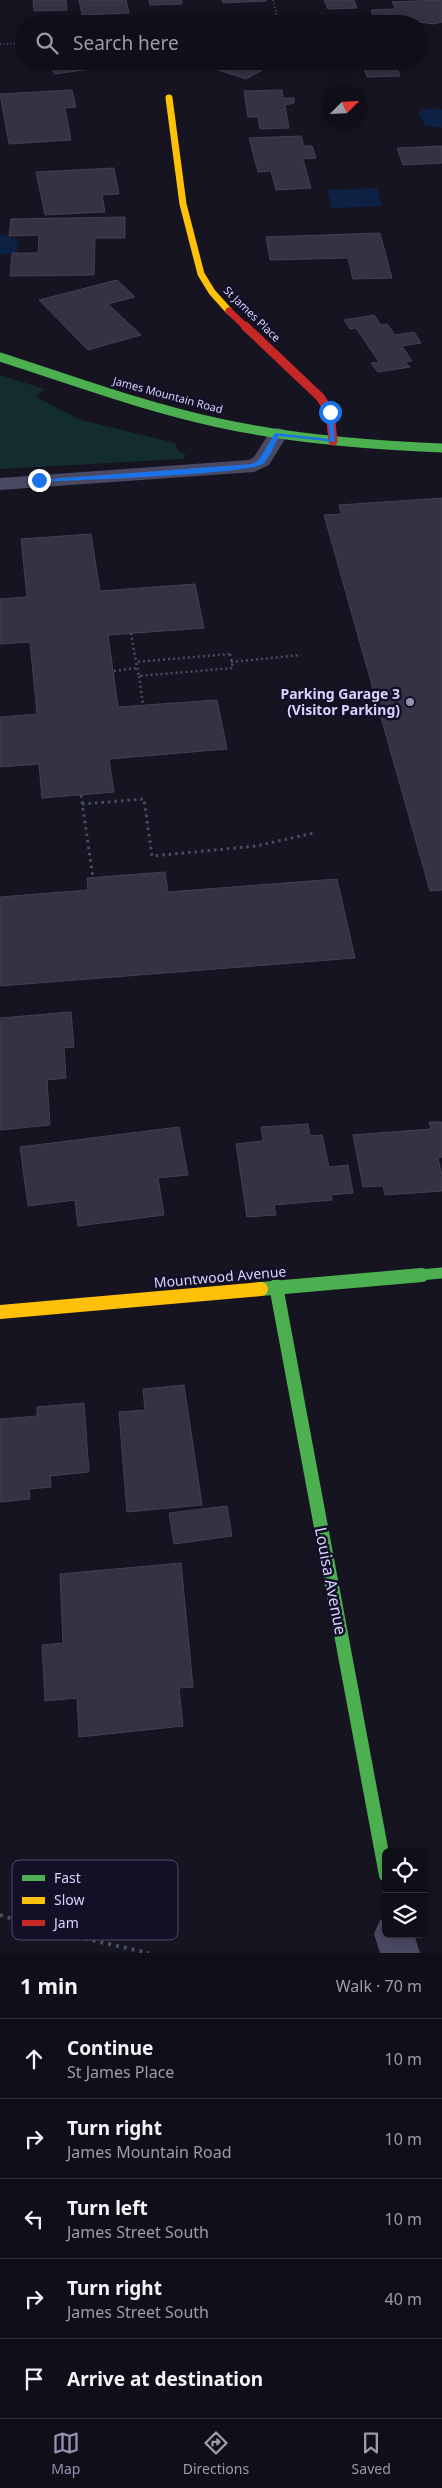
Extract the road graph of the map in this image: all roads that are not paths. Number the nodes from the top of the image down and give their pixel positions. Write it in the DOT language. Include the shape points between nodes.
graph roads {
  1 [pos="169,98"];
  2 [pos="0,358"];
  3 [pos="278,434"];
  4 [pos="333,441"];
  5 [pos="442,448"];
  6 [pos="0,484"];
  7 [pos="442,1273"];
  8 [pos="276,1286"];
  9 [pos="0,1312"];
  10 [pos="382,1854"];
  11 [pos="395,1938"];
  12 [pos="400,1953"];
  1 -- 4 [label="street, St James Place" via="183,204 201,274 233,316 320,397 330,412"];
  2 -- 3 [label="street, James Mountain Road" via="186,415"];
  3 -- 4 [label="street, James Mountain Road"];
  3 -- 6 [label="street" via="262,461 254,466"];
  4 -- 5 [label="street, James Mountain Road"];
  7 -- 8 [label="street, Mountwood Avenue"];
  8 -- 9 [label="street, Mountwood Avenue"];
  8 -- 10 [label="street, Louisa Avenue"];
  11 -- 12 [label="street"];
}
